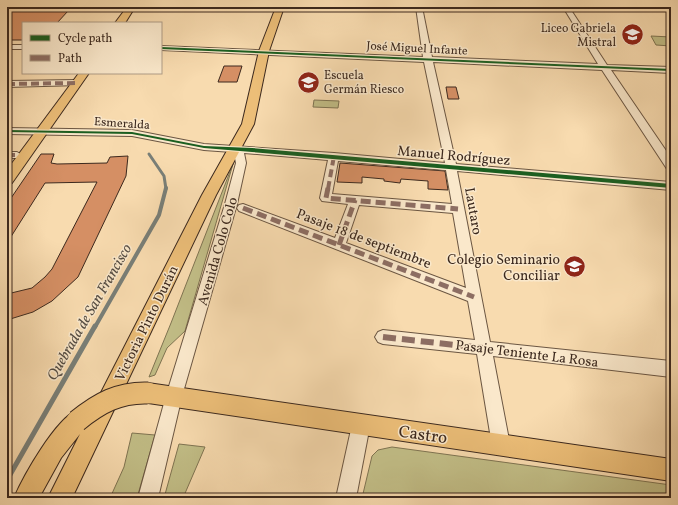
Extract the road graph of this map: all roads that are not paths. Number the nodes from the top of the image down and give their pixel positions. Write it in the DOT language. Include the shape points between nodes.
graph roads {
  1 [pos="131,7"];
  2 [pos="280,7"];
  3 [pos="419,7"];
  4 [pos="566,7"];
  5 [pos="121,22"];
  6 [pos="7,47"];
  7 [pos="22,47"];
  8 [pos="162,48"];
  9 [pos="264,52"];
  10 [pos="428,60"];
  11 [pos="605,68"];
  12 [pos="671,70"];
  13 [pos="83,74"];
  14 [pos="77,83"];
  15 [pos="7,84"];
  16 [pos="7,131"];
  17 [pos="42,131"];
  18 [pos="235,149"];
  19 [pos="334,156"];
  20 [pos="671,166"];
  21 [pos="451,167"];
  22 [pos="7,180"];
  23 [pos="671,186"];
  24 [pos="355,200"];
  25 [pos="243,208"];
  26 [pos="458,208"];
  27 [pos="339,245"];
  28 [pos="474,297"];
  29 [pos="383,337"];
  30 [pos="483,348"];
  31 [pos="671,369"];
  32 [pos="174,396"];
  33 [pos="361,425"];
  34 [pos="500,445"];
  35 [pos="671,470"];
  36 [pos="26,498"];
  37 [pos="60,498"];
  38 [pos="148,498"];
  39 [pos="346,498"];
  1 -- 5 [label="main road"];
  2 -- 9 [label="main road"];
  3 -- 10 [label="street, Lautaro"];
  4 -- 11 [label="street"];
  6 -- 7 [label="street"];
  8 -- 9 [label="street, José Miguel Infante"];
  9 -- 10 [label="street, José Miguel Infante"];
  9 -- 18 [label="main road" via="248,124"];
  10 -- 11 [label="street, José Miguel Infante"];
  10 -- 21 [label="street, Lautaro"];
  11 -- 12 [label="street, José Miguel Infante"];
  11 -- 20 [label="street"];
  13 -- 14 [label="main road"];
  14 -- 15 [label="street"];
  14 -- 17 [label="main road"];
  16 -- 17 [label="street, Esmeralda"];
  17 -- 18 [label="street, Esmeralda" via="132,133 198,146"];
  17 -- 22 [label="main road"];
  18 -- 19 [label="street, Manuel Rodríguez"];
  18 -- 32 [label="street, Avenida Colo Colo" via="239,153 241,163 231,204"];
  18 -- 37 [label="main road, Victoria Pinto Durán" via="209,195"];
  19 -- 21 [label="street, Manuel Rodríguez"];
  19 -- 24 [label="street" via="326,198"];
  21 -- 23 [label="street, Manuel Rodríguez"];
  21 -- 26 [label="street, Lautaro"];
  24 -- 26 [label="street"];
  24 -- 27 [label="street"];
  25 -- 27 [label="street, Pasaje 18 de septiembre"];
  26 -- 28 [label="street, Lautaro"];
  27 -- 28 [label="street, Pasaje 18 de septiembre"];
  28 -- 30 [label="street, Lautaro"];
  29 -- 30 [label="street, Pasaje Teniente La Rosa"];
  30 -- 31 [label="street, Pasaje Teniente La Rosa"];
  30 -- 34 [label="street, Lautaro"];
  32 -- 33 [label="main road, Castro"];
  32 -- 36 [label="main road, Castro, bridge" via="129,393 111,397 89,411 77,421 53,450"];
  32 -- 38 [label="street, Avenida Colo Colo"];
  33 -- 34 [label="main road, Castro"];
  33 -- 39 [label="street"];
  34 -- 35 [label="main road, Castro"];
}
